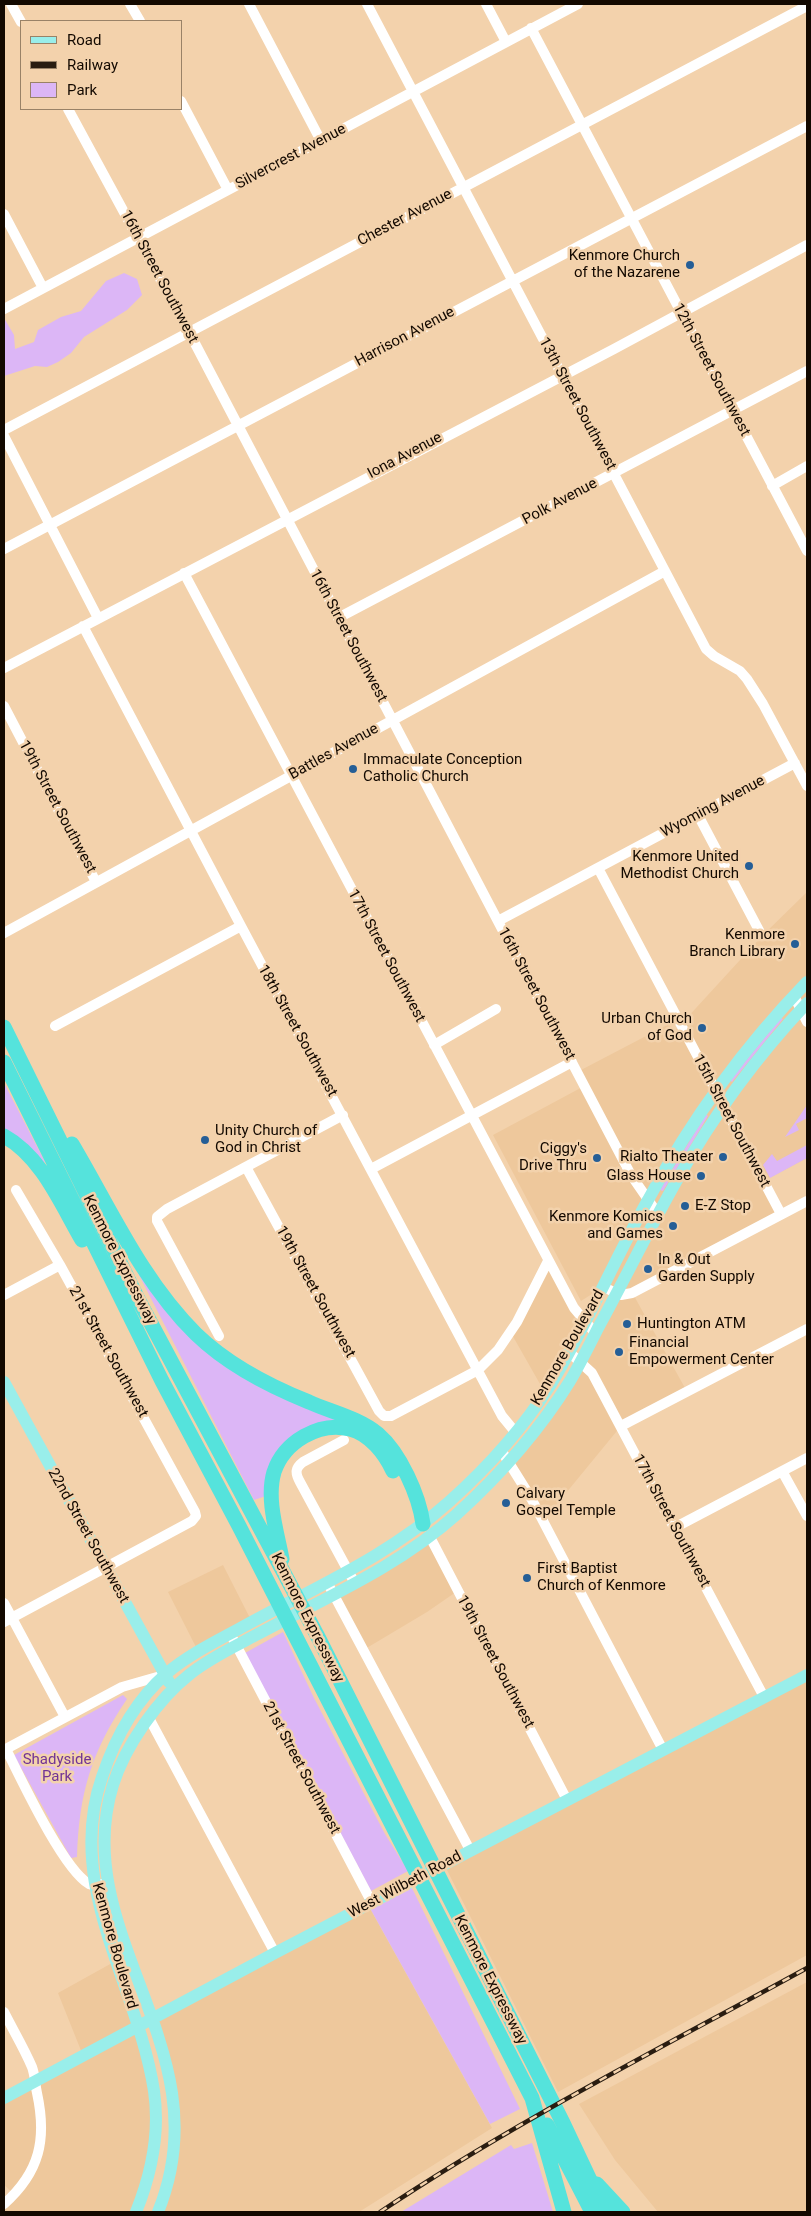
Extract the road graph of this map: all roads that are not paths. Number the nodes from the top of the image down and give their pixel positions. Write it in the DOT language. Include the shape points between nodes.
graph roads {
  1 [pos="11,4"];
  2 [pos="130,4"];
  3 [pos="249,4"];
  4 [pos="367,4"];
  5 [pos="486,4"];
  6 [pos="578,4"];
  7 [pos="807,6"];
  8 [pos="20,20"];
  9 [pos="139,20"];
  10 [pos="531,28"];
  11 [pos="506,42"];
  12 [pos="413,92"];
  13 [pos="182,102"];
  14 [pos="69,110"];
  15 [pos="582,124"];
  16 [pos="807,126"];
  17 [pos="321,141"];
  18 [pos="464,187"];
  19 [pos="228,190"];
  20 [pos="4,214"];
  21 [pos="632,218"];
  22 [pos="138,238"];
  23 [pos="807,245"];
  24 [pos="512,281"];
  25 [pos="43,288"];
  26 [pos="4,309"];
  27 [pos="681,312"];
  28 [pos="189,332"];
  29 [pos="807,371"];
  30 [pos="562,374"];
  31 [pos="732,410"];
  32 [pos="237,425"];
  33 [pos="4,430"];
  34 [pos="4,436"];
  35 [pos="807,466"];
  36 [pos="614,473"];
  37 [pos="772,486"];
  38 [pos="286,519"];
  39 [pos="50,525"];
  40 [pos="804,540"];
  41 [pos="4,549"];
  42 [pos="807,551"];
  43 [pos="665,571"];
  44 [pos="184,573"];
  45 [pos="98,618"];
  46 [pos="338,618"];
  47 [pos="83,626"];
  48 [pos="4,668"];
  49 [pos="4,706"];
  50 [pos="392,720"];
  51 [pos="795,763"];
  52 [pos="290,775"];
  53 [pos="807,786"];
  54 [pos="698,815"];
  55 [pos="191,830"];
  56 [pos="598,868"];
  57 [pos="96,882"];
  58 [pos="498,921"];
  59 [pos="241,926"];
  60 [pos="4,933"];
  61 [pos="762,936"];
  62 [pos="807,982"];
  63 [pos="794,996"];
  64 [pos="804,1006"];
  65 [pos="496,1009"];
  66 [pos="807,1022"];
  67 [pos="55,1026"];
  68 [pos="4,1027"];
  69 [pos="434,1045"];
  70 [pos="16,1052"];
  71 [pos="4,1062"];
  72 [pos="572,1062"];
  73 [pos="715,1092"];
  74 [pos="723,1106"];
  75 [pos="343,1115"];
  76 [pos="472,1116"];
  77 [pos="4,1136"];
  78 [pos="246,1167"];
  79 [pos="372,1169"];
  80 [pos="16,1190"];
  81 [pos="647,1200"];
  82 [pos="807,1201"];
  83 [pos="658,1214"];
  84 [pos="782,1214"];
  85 [pos="548,1261"];
  86 [pos="60,1265"];
  87 [pos="603,1287"];
  88 [pos="617,1293"];
  89 [pos="4,1295"];
  90 [pos="585,1322"];
  91 [pos="807,1328"];
  92 [pos="595,1333"];
  93 [pos="219,1336"];
  94 [pos="569,1352"];
  95 [pos="580,1362"];
  96 [pos="478,1370"];
  97 [pos="162,1381"];
  98 [pos="4,1382"];
  99 [pos="620,1426"];
  100 [pos="516,1433"];
  101 [pos="344,1440"];
  102 [pos="501,1450"];
  103 [pos="807,1458"];
  104 [pos="508,1462"];
  105 [pos="782,1471"];
  106 [pos="807,1516"];
  107 [pos="674,1528"];
  108 [pos="426,1530"];
  109 [pos="105,1568"];
  110 [pos="348,1571"];
  111 [pos="284,1573"];
  112 [pos="327,1582"];
  113 [pos="355,1584"];
  114 [pos="334,1595"];
  115 [pos="4,1603"];
  116 [pos="8,1620"];
  117 [pos="230,1634"];
  118 [pos="236,1646"];
  119 [pos="807,1674"];
  120 [pos="164,1676"];
  121 [pos="174,1688"];
  122 [pos="764,1697"];
  123 [pos="65,1717"];
  124 [pos="149,1718"];
  125 [pos="5,1750"];
  126 [pos="663,1750"];
  127 [pos="567,1800"];
  128 [pos="470,1850"];
  129 [pos="101,1883"];
  130 [pos="372,1903"];
  131 [pos="275,1953"];
  132 [pos="4,2012"];
  133 [pos="152,2019"];
  134 [pos="137,2027"];
  135 [pos="35,2082"];
  136 [pos="4,2098"];
  137 [pos="546,2133"];
  138 [pos="586,2171"];
  139 [pos="4,2204"];
  140 [pos="136,2212"];
  141 [pos="158,2212"];
  142 [pos="564,2212"];
  143 [pos="592,2212"];
  144 [pos="605,2212"];
  145 [pos="623,2212"];
  1 -- 8 [label="street"];
  2 -- 9 [label="street"];
  3 -- 17 [label="street"];
  4 -- 12 [label="street, 13th Street Southwest"];
  5 -- 11 [label="street"];
  6 -- 10 [label="street, Silvercrest Avenue"];
  7 -- 15 [label="street, Chester Avenue"];
  10 -- 11 [label="street, Silvercrest Avenue"];
  10 -- 15 [label="street, 12th Street Southwest"];
  11 -- 12 [label="street, Silvercrest Avenue"];
  12 -- 17 [label="street, Silvercrest Avenue"];
  12 -- 18 [label="street, 13th Street Southwest"];
  13 -- 19 [label="street"];
  14 -- 22 [label="street, 16th Street Southwest"];
  15 -- 18 [label="street, Chester Avenue"];
  15 -- 21 [label="street, 12th Street Southwest"];
  16 -- 21 [label="street, Harrison Avenue"];
  17 -- 19 [label="street, Silvercrest Avenue"];
  18 -- 24 [label="street, 13th Street Southwest"];
  18 -- 28 [label="street, Chester Avenue"];
  19 -- 22 [label="street, Silvercrest Avenue"];
  20 -- 25 [label="street"];
  21 -- 24 [label="street, Harrison Avenue"];
  21 -- 27 [label="street, 12th Street Southwest"];
  22 -- 25 [label="street, Silvercrest Avenue"];
  22 -- 28 [label="street, 16th Street Southwest"];
  23 -- 27 [label="street, Iona Avenue"];
  24 -- 30 [label="street, 13th Street Southwest"];
  24 -- 32 [label="street, Harrison Avenue"];
  25 -- 26 [label="street, Silvercrest Avenue"];
  27 -- 30 [label="street, Iona Avenue"];
  27 -- 31 [label="street, 12th Street Southwest"];
  28 -- 32 [label="street, 16th Street Southwest"];
  28 -- 33 [label="street, Chester Avenue"];
  29 -- 31 [label="street, Polk Avenue"];
  30 -- 36 [label="street, 13th Street Southwest"];
  30 -- 38 [label="street, Iona Avenue"];
  31 -- 36 [label="street, Polk Avenue"];
  31 -- 37 [label="street, 12th Street Southwest"];
  32 -- 38 [label="street, 16th Street Southwest"];
  32 -- 39 [label="street, Harrison Avenue"];
  34 -- 39 [label="street"];
  35 -- 37 [label="street"];
  36 -- 43 [label="street, 13th Street Southwest"];
  36 -- 46 [label="street, Polk Avenue"];
  37 -- 40 [label="street, 12th Street Southwest"];
  38 -- 44 [label="street, Iona Avenue"];
  38 -- 46 [label="street, 16th Street Southwest"];
  39 -- 41 [label="street, Harrison Avenue"];
  39 -- 45 [label="street"];
  40 -- 42 [label="street, 12th Street Southwest"];
  43 -- 50 [label="street, Battles Avenue"];
  43 -- 51 [label="street, 13th Street Southwest" via="706,649 747,679"];
  44 -- 45 [label="street, Iona Avenue"];
  44 -- 52 [label="street, 17th Street Southwest"];
  45 -- 47 [label="street, Iona Avenue"];
  46 -- 50 [label="street, 16th Street Southwest"];
  47 -- 48 [label="street, Iona Avenue"];
  47 -- 55 [label="street, 18th Street Southwest"];
  49 -- 57 [label="street, 19th Street Southwest"];
  50 -- 52 [label="street, Battles Avenue"];
  50 -- 58 [label="street, 16th Street Southwest"];
  51 -- 53 [label="street, 13th Street Southwest"];
  51 -- 54 [label="street, Wyoming Avenue"];
  52 -- 55 [label="street, Battles Avenue"];
  52 -- 69 [label="street, 17th Street Southwest"];
  54 -- 56 [label="street, Wyoming Avenue"];
  54 -- 61 [label="street"];
  55 -- 57 [label="street, Battles Avenue"];
  55 -- 59 [label="street, 18th Street Southwest"];
  56 -- 58 [label="street, Wyoming Avenue"];
  56 -- 73 [label="street, 15th Street Southwest"];
  57 -- 60 [label="street, Battles Avenue"];
  58 -- 72 [label="street, 16th Street Southwest"];
  59 -- 67 [label="street"];
  59 -- 75 [label="street, 18th Street Southwest"];
  62 -- 63 [label="main road, Kenmore Boulevard"];
  63 -- 64 [label="street"];
  63 -- 73 [label="main road, Kenmore Boulevard" via="744,1052"];
  64 -- 66 [label="street"];
  64 -- 74 [label="main road, Kenmore Boulevard"];
  65 -- 69 [label="street"];
  68 -- 70 [label="highway, Kenmore Expressway"];
  69 -- 76 [label="street, 17th Street Southwest"];
  70 -- 108 [label="highway" via="134,1254 182,1319 210,1346 247,1372 377,1433 390,1446 402,1467 420,1505"];
  70 -- 111 [label="highway, Kenmore Expressway" via="138,1299"];
  71 -- 97 [label="highway, Kenmore Expressway"];
  72 -- 76 [label="street"];
  72 -- 81 [label="street, 16th Street Southwest"];
  73 -- 74 [label="street, 15th Street Southwest"];
  73 -- 81 [label="main road, Kenmore Boulevard"];
  74 -- 83 [label="main road, Kenmore Boulevard"];
  74 -- 84 [label="street, 15th Street Southwest"];
  75 -- 78 [label="street"];
  75 -- 79 [label="street, 18th Street Southwest"];
  76 -- 79 [label="street"];
  76 -- 85 [label="street, 17th Street Southwest"];
  77 -- 97 [label="highway" via="18,1146 44,1175"];
  78 -- 93 [label="street" via="157,1217"];
  78 -- 96 [label="street, 19th Street Southwest" via="384,1416 391,1416"];
  79 -- 96 [label="street, 18th Street Southwest"];
  80 -- 86 [label="street, 21st Street Southwest"];
  81 -- 83 [label="street, 16th Street Southwest"];
  81 -- 87 [label="main road, Kenmore Boulevard"];
  82 -- 84 [label="street"];
  83 -- 88 [label="main road, Kenmore Boulevard"];
  84 -- 88 [label="street" via="632,1293"];
  85 -- 90 [label="street, 17th Street Southwest"];
  85 -- 96 [label="street" via="517,1322 498,1350"];
  86 -- 89 [label="street"];
  86 -- 109 [label="street, 21st Street Southwest" via="196,1516"];
  87 -- 88 [label="street"];
  87 -- 90 [label="main road, Kenmore Boulevard"];
  88 -- 92 [label="main road, Kenmore Boulevard"];
  90 -- 92 [label="street, 17th Street Southwest"];
  90 -- 94 [label="main road, Kenmore Boulevard"];
  91 -- 99 [label="street"];
  92 -- 95 [label="main road, Kenmore Boulevard"];
  94 -- 95 [label="street, 17th Street Southwest"];
  94 -- 100 [label="main road, Kenmore Boulevard"];
  95 -- 99 [label="street, 17th Street Southwest" via="592,1373"];
  95 -- 104 [label="main road, Kenmore Boulevard" via="542,1423"];
  96 -- 100 [label="street, 18th Street Southwest" via="502,1416"];
  97 -- 137 [label="highway, Kenmore Expressway" via="440,1917 532,2098"];
  98 -- 109 [label="main road, 22nd Street Southwest"];
  99 -- 107 [label="street, 17th Street Southwest"];
  100 -- 102 [label="main road, Kenmore Boulevard"];
  101 -- 110 [label="street" via="304,1462 296,1471"];
  102 -- 104 [label="street"];
  102 -- 108 [label="main road, Kenmore Boulevard"];
  103 -- 105 [label="street"];
  104 -- 108 [label="main road, Kenmore Boulevard" via="456,1515"];
  104 -- 126 [label="street" via="531,1498"];
  105 -- 106 [label="street"];
  105 -- 107 [label="street"];
  107 -- 122 [label="street, 17th Street Southwest"];
  108 -- 110 [label="main road, Kenmore Boulevard" via="402,1539"];
  108 -- 111 [label="highway" via="411,1510 390,1464 377,1446 351,1429 312,1432 287,1450 274,1472 272,1506"];
  108 -- 113 [label="main road, Kenmore Boulevard" via="402,1556"];
  108 -- 127 [label="street, 19th Street Southwest"];
  109 -- 116 [label="street"];
  109 -- 120 [label="main road, 22nd Street Southwest"];
  110 -- 112 [label="main road, Kenmore Boulevard"];
  110 -- 113 [label="street"];
  111 -- 138 [label="highway, Kenmore Expressway"];
  112 -- 114 [label="street"];
  112 -- 117 [label="main road, Kenmore Boulevard"];
  113 -- 114 [label="main road, Kenmore Boulevard"];
  114 -- 118 [label="main road, Kenmore Boulevard"];
  114 -- 128 [label="street"];
  115 -- 116 [label="street"];
  116 -- 123 [label="street"];
  117 -- 118 [label="street, 21st Street Southwest"];
  117 -- 120 [label="main road, Kenmore Boulevard"];
  118 -- 121 [label="main road, Kenmore Boulevard" via="192,1672"];
  118 -- 130 [label="street, 21st Street Southwest"];
  119 -- 122 [label="main road, West Wilbeth Road"];
  120 -- 121 [label="main road, 22nd Street Southwest"];
  120 -- 123 [label="street" via="122,1687"];
  120 -- 129 [label="main road, Kenmore Boulevard" via="122,1728 101,1779 91,1838"];
  121 -- 124 [label="main road, Kenmore Boulevard"];
  122 -- 126 [label="main road, West Wilbeth Road"];
  123 -- 125 [label="street"];
  124 -- 129 [label="main road, Kenmore Boulevard" via="117,1773 107,1811"];
  124 -- 131 [label="street"];
  125 -- 129 [label="street" via="61,1852 89,1883"];
  126 -- 127 [label="main road, West Wilbeth Road"];
  127 -- 128 [label="main road, West Wilbeth Road"];
  128 -- 130 [label="main road, West Wilbeth Road"];
  129 -- 133 [label="main road, Kenmore Boulevard"];
  129 -- 134 [label="main road, Kenmore Boulevard" via="103,1922"];
  130 -- 131 [label="main road, West Wilbeth Road"];
  131 -- 133 [label="main road, West Wilbeth Road"];
  132 -- 135 [label="street" via="32,2068"];
  133 -- 134 [label="main road, West Wilbeth Road"];
  133 -- 141 [label="main road, Kenmore Boulevard" via="171,2088 174,2112 173,2154"];
  134 -- 135 [label="main road, West Wilbeth Road"];
  134 -- 140 [label="main road, Kenmore Boulevard" via="154,2089 155,2122 148,2177"];
  135 -- 136 [label="main road, West Wilbeth Road"];
  135 -- 139 [label="street" via="42,2127 36,2159 23,2184"];
  137 -- 142 [label="highway"];
  137 -- 143 [label="highway"];
  138 -- 144 [label="highway, Kenmore Expressway"];
  138 -- 145 [label="highway"];
}
